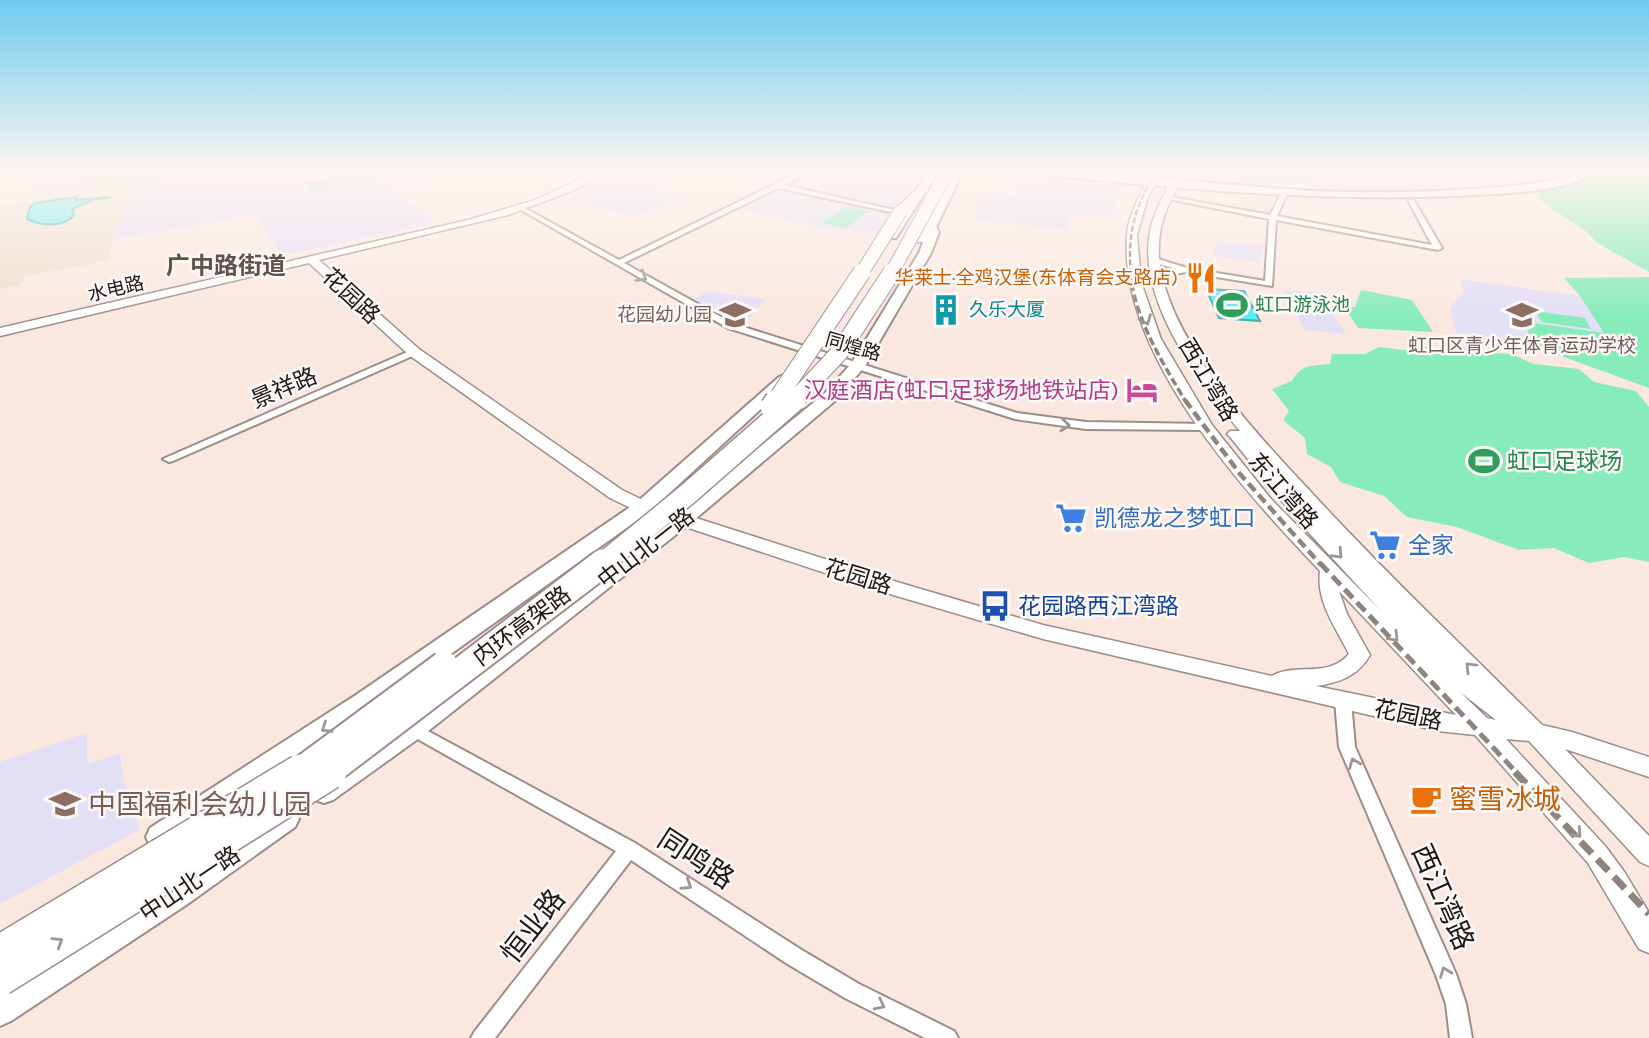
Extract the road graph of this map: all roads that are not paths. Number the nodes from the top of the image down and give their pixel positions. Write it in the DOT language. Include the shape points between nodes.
graph roads {
  1 [pos="465,220"];
  2 [pos="543,220"];
  3 [pos="706,220"];
  4 [pos="895,220"];
  5 [pos="904,220"];
  6 [pos="906,220"];
  7 [pos="920,220"];
  8 [pos="931,220"];
  9 [pos="1136,220"];
  10 [pos="1149,220"];
  11 [pos="1158,220"];
  12 [pos="1273,220"];
  13 [pos="1291,220"];
  14 [pos="1422,220"];
  15 [pos="924,233"];
  16 [pos="311,259"];
  17 [pos="618,263"];
  18 [pos="1156,267"];
  19 [pos="1186,270"];
  20 [pos="0,332"];
  21 [pos="414,352"];
  22 [pos="813,354"];
  23 [pos="857,366"];
  24 [pos="771,407"];
  25 [pos="1205,427"];
  26 [pos="169,459"];
  27 [pos="689,494"];
  28 [pos="643,507"];
  29 [pos="681,521"];
  30 [pos="1329,570"];
  31 [pos="1261,681"];
  32 [pos="1342,701"];
  33 [pos="1482,728"];
  34 [pos="413,729"];
  35 [pos="1536,733"];
  36 [pos="1649,767"];
  37 [pos="629,849"];
  38 [pos="1649,854"];
  39 [pos="0,938"];
  40 [pos="1649,939"];
  41 [pos="0,953"];
  42 [pos="0,978"];
  43 [pos="0,1010"];
  44 [pos="482,1038"];
  45 [pos="947,1038"];
  46 [pos="1461,1038"];
  1 -- 16 [label="main road, 水电路"];
  2 -- 17 [label="street, 同煌路"];
  3 -- 17 [label="street"];
  4 -- 24 [label="highway, bridge"];
  5 -- 22 [label="main road, 中山北一路"];
  6 -- 24 [label="highway, 内环高架路, bridge" via="824,351"];
  7 -- 27 [label="highway, 内环高架路, bridge" via="880,294 839,353 791,404"];
  8 -- 15 [label="main road, 中山北一路"];
  9 -- 25 [label="main road, 西江湾路, one-way" via="1135,282 1154,339"];
  10 -- 35 [label="main road, 东江湾路, one-way" via="1146,264 1161,317 1189,370 1222,416 1283,494 1436,658 1473,692"];
  11 -- 18 [label="main road, 东江湾路"];
  12 -- 19 [label="street" via="1269,284"];
  13 -- 14 [label="street" via="1438,248"];
  15 -- 23 [label="main road, 中山北一路" via="933,232 925,253"];
  15 -- 27 [label="highway, bridge" via="864,338 817,394"];
  16 -- 20 [label="main road, 水电路"];
  16 -- 21 [label="main road, 花园路"];
  17 -- 22 [label="street, 同煌路, one-way" via="714,318"];
  18 -- 19 [label="street"];
  18 -- 19 [label="street"];
  35 -- 18 [label="main road, 东江湾路, one-way" via="1373,570 1255,440 1188,349 1165,302"];
  21 -- 26 [label="street, 景祥路"];
  21 -- 28 [label="main road, 花园路" via="616,494"];
  22 -- 23 [label="street, 同煌路"];
  22 -- 28 [label="main road, 中山北一路"];
  23 -- 25 [label="street, 同煌路, one-way" via="998,411 1074,426"];
  23 -- 29 [label="main road, 中山北一路" via="830,397"];
  24 -- 41 [label="highway, 内环高架路, bridge" via="574,569 296,775"];
  25 -- 30 [label="main road, 西江湾路" via="1265,503"];
  42 -- 27 [label="highway, 内环高架路, one-way, bridge" via="310,786"];
  28 -- 29 [label="main road, 花园路"];
  28 -- 39 [label="main road, 中山北一路, one-way" via="365,702"];
  29 -- 31 [label="main road, 花园路" via="1029,629"];
  29 -- 34 [label="main road, 中山北一路"];
  30 -- 31 [label="main road" via="1330,596 1360,655 1355,666 1323,677"];
  30 -- 33 [label="main road, 西江湾路, one-way"];
  31 -- 32 [label="main road, 花园路"];
  32 -- 33 [label="main road, 花园路"];
  46 -- 32 [label="street, 西江湾路, one-way" via="1446,974 1348,747"];
  33 -- 35 [label="main road, 花园路"];
  33 -- 40 [label="main road, one-way" via="1597,855"];
  34 -- 37 [label="street, 同鸣路"];
  34 -- 43 [label="main road, 中山北一路" via="176,895"];
  35 -- 36 [label="main road"];
  35 -- 38 [label="main road, 东江湾路"];
  37 -- 44 [label="street, 恒业路"];
  37 -- 45 [label="street, 同鸣路, one-way" via="828,977"];
}
